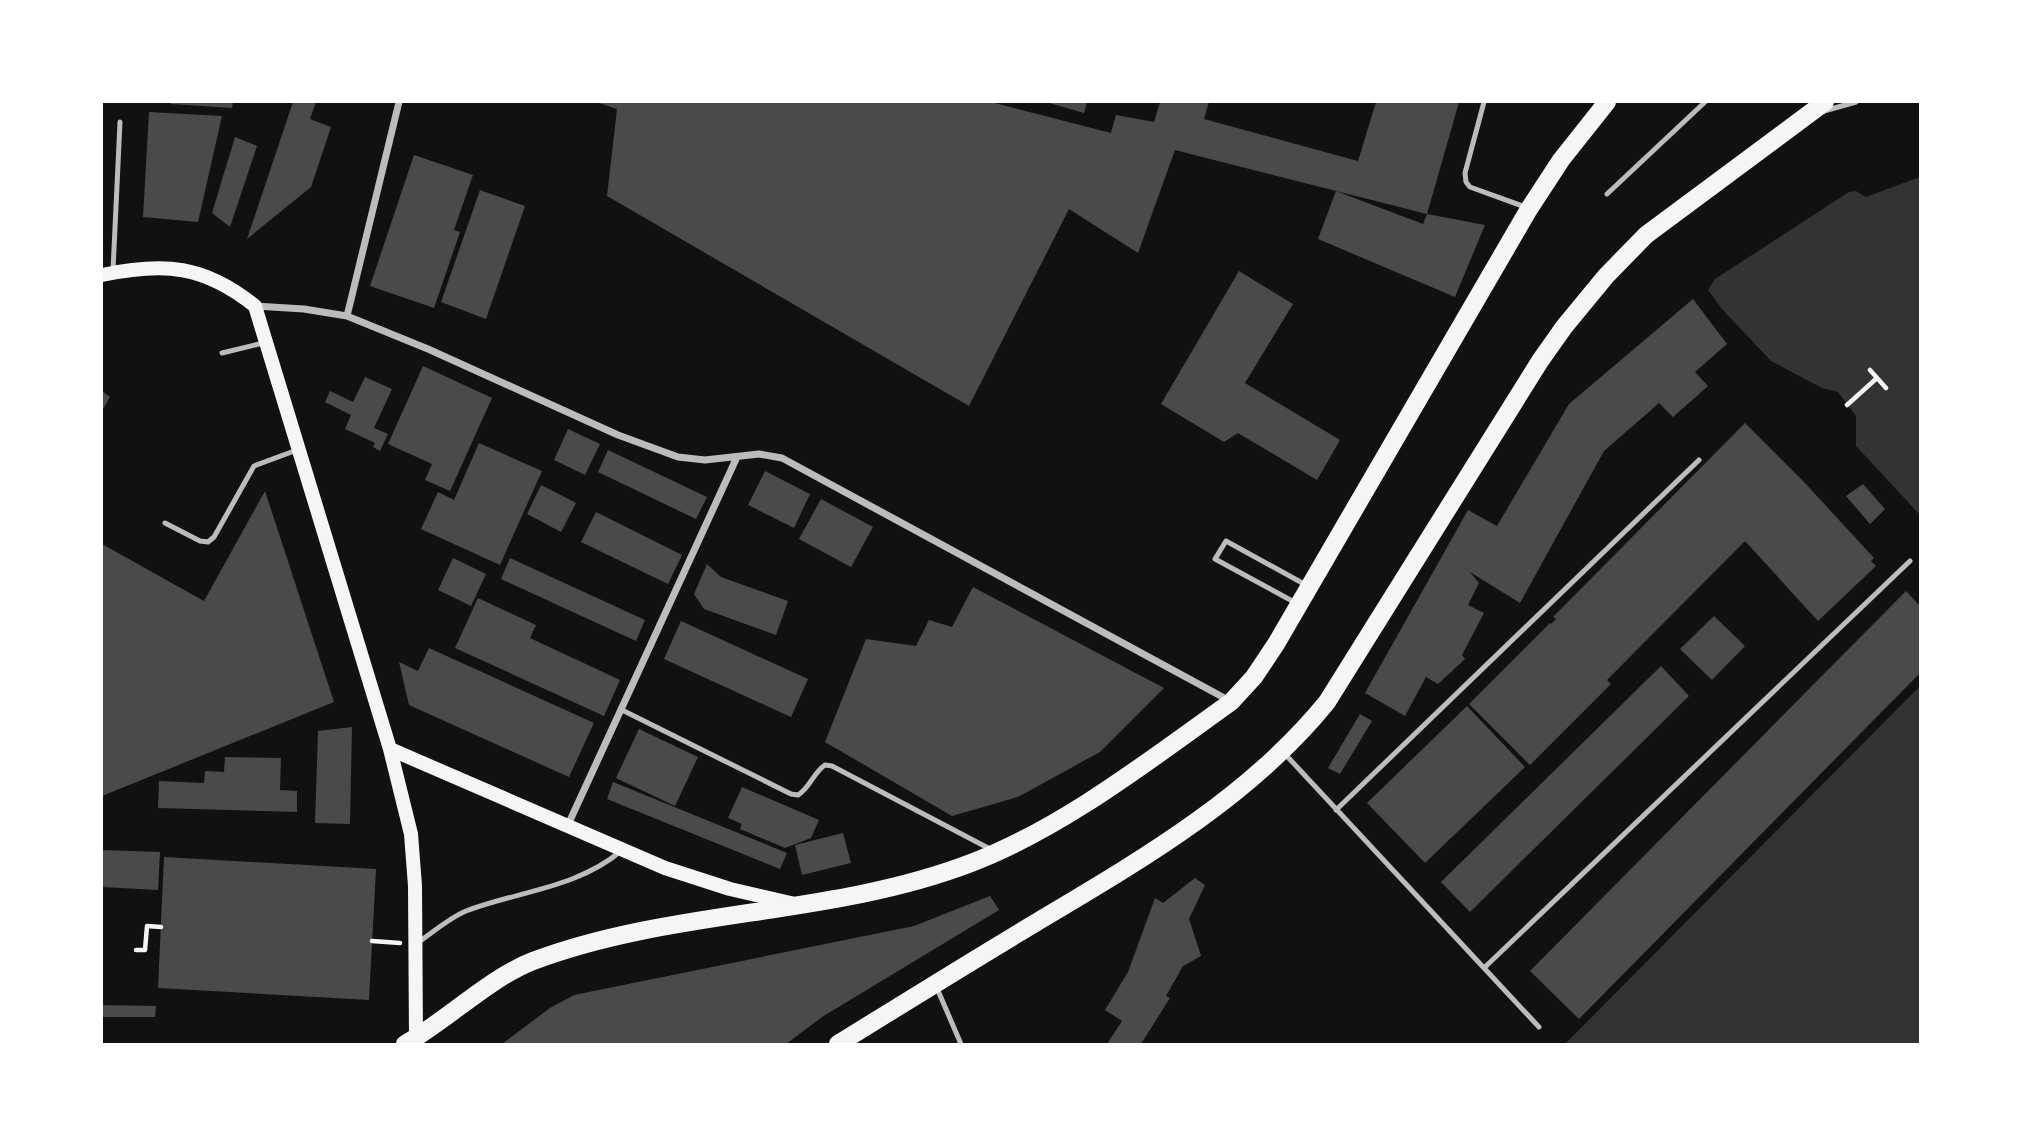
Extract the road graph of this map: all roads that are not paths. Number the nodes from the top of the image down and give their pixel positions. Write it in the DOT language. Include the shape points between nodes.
graph roads {
  1 [pos="399,102"];
  2 [pos="1484,102"];
  3 [pos="1606,102"];
  4 [pos="1706,102"];
  5 [pos="1825,102"];
  6 [pos="1856,102"];
  7 [pos="1804,117"];
  8 [pos="120,122"];
  9 [pos="1607,194"];
  10 [pos="1529,209"];
  11 [pos="107,274"];
  12 [pos="255,306"];
  13 [pos="346,316"];
  14 [pos="267,342"];
  15 [pos="222,353"];
  16 [pos="300,449"];
  17 [pos="737,457"];
  18 [pos="1699,460"];
  19 [pos="165,523"];
  20 [pos="1910,561"];
  21 [pos="1309,587"];
  22 [pos="1298,605"];
  23 [pos="1231,702"];
  24 [pos="622,710"];
  25 [pos="390,749"];
  26 [pos="1282,750"];
  27 [pos="1336,810"];
  28 [pos="567,827"];
  29 [pos="621,851"];
  30 [pos="995,852"];
  31 [pos="803,906"];
  32 [pos="415,944"];
  33 [pos="1483,968"];
  34 [pos="935,983"];
  35 [pos="1539,1027"];
  36 [pos="412,1043"];
  37 [pos="838,1045"];
  38 [pos="961,1045"];
  1 -- 13 [label="street"];
  2 -- 10 [label="lane" via="1466,181"];
  3 -- 10 [label="main road"];
  4 -- 9 [label="lane"];
  5 -- 7 [label="main road"];
  6 -- 7 [label="lane"];
  7 -- 26 [label="main road" via="1646,235 1606,276 1540,361 1327,702"];
  8 -- 11 [label="lane"];
  10 -- 21 [label="main road"];
  11 -- 12 [label="main road" via="154,268 206,274"];
  12 -- 13 [label="street"];
  12 -- 14 [label="main road"];
  13 -- 17 [label="street" via="653,449 705,460"];
  14 -- 15 [label="lane"];
  14 -- 16 [label="main road"];
  16 -- 19 [label="lane" via="254,466 208,542"];
  16 -- 25 [label="main road"];
  17 -- 23 [label="street" via="782,458"];
  17 -- 24 [label="street"];
  18 -- 27 [label="lane"];
  20 -- 33 [label="lane"];
  21 -- 22 [label="main road"];
  21 -- 22 [label="lane" via="1226,541 1216,559"];
  22 -- 23 [label="main road" via="1254,677"];
  23 -- 30 [label="main road" via="1051,824"];
  24 -- 28 [label="street"];
  24 -- 30 [label="lane" via="791,794 805,791 819,769 832,766"];
  25 -- 28 [label="main road"];
  25 -- 32 [label="main road" via="411,834"];
  26 -- 27 [label="lane"];
  26 -- 34 [label="main road" via="1184,832"];
  27 -- 33 [label="lane"];
  28 -- 29 [label="main road"];
  29 -- 31 [label="main road" via="730,889"];
  29 -- 32 [label="lane" via="574,878 462,913"];
  30 -- 31 [label="main road" via="919,881"];
  31 -- 36 [label="main road" via="639,931 530,962"];
  32 -- 36 [label="main road"];
  33 -- 35 [label="lane"];
  34 -- 37 [label="main road"];
  34 -- 38 [label="lane"];
}
